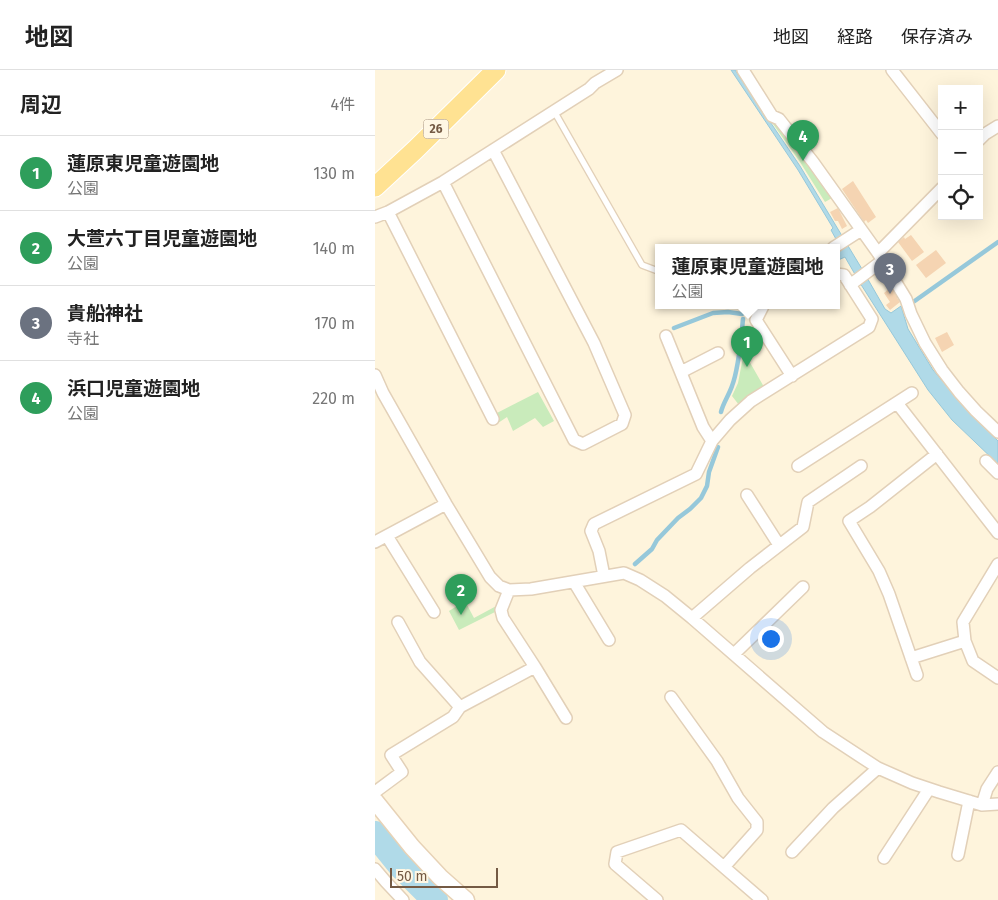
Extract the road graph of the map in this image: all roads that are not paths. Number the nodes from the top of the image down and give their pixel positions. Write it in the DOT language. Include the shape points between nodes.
graph roads {
  1 [pos="617,70"];
  2 [pos="743,70"];
  3 [pos="892,70"];
  4 [pos="488,73"];
  5 [pos="554,112"];
  6 [pos="998,126"];
  7 [pos="939,130"];
  8 [pos="983,136"];
  9 [pos="493,150"];
  10 [pos="443,182"];
  11 [pos="375,187"];
  12 [pos="938,192"];
  13 [pos="388,212"];
  14 [pos="375,216"];
  15 [pos="861,230"];
  16 [pos="839,244"];
  17 [pos="880,257"];
  18 [pos="655,270"];
  19 [pos="840,274"];
  20 [pos="858,279"];
  21 [pos="762,309"];
  22 [pos="666,336"];
  23 [pos="718,353"];
  24 [pos="681,372"];
  25 [pos="375,375"];
  26 [pos="792,376"];
  27 [pos="913,393"];
  28 [pos="897,403"];
  29 [pos="493,419"];
  30 [pos="998,432"];
  31 [pos="712,441"];
  32 [pos="937,454"];
  33 [pos="986,461"];
  34 [pos="798,466"];
  35 [pos="861,466"];
  36 [pos="998,473"];
  37 [pos="747,495"];
  38 [pos="446,504"];
  39 [pos="998,533"];
  40 [pos="387,536"];
  41 [pos="375,542"];
  42 [pos="779,545"];
  43 [pos="998,564"];
  44 [pos="604,576"];
  45 [pos="574,582"];
  46 [pos="803,587"];
  47 [pos="509,590"];
  48 [pos="434,612"];
  49 [pos="692,618"];
  50 [pos="398,622"];
  51 [pos="609,640"];
  52 [pos="965,640"];
  53 [pos="734,654"];
  54 [pos="911,658"];
  55 [pos="535,667"];
  56 [pos="917,676"];
  57 [pos="998,678"];
  58 [pos="671,696"];
  59 [pos="460,707"];
  60 [pos="566,718"];
  61 [pos="878,768"];
  62 [pos="998,772"];
  63 [pos="929,789"];
  64 [pos="375,792"];
  65 [pos="375,801"];
  66 [pos="969,801"];
  67 [pos="998,804"];
  68 [pos="983,805"];
  69 [pos="792,852"];
  70 [pos="958,855"];
  71 [pos="884,858"];
  72 [pos="724,867"];
  73 [pos="375,869"];
  74 [pos="403,900"];
  75 [pos="466,900"];
  76 [pos="657,900"];
  77 [pos="762,900"];
  1 -- 5 [label="street"];
  2 -- 15 [label="street" via="772,116 779,120 813,162"];
  3 -- 7 [label="street"];
  4 -- 11 [label="main road, 26"];
  5 -- 9 [label="street"];
  5 -- 18 [label="lane" via="642,265"];
  6 -- 8 [label="street"];
  9 -- 10 [label="street"];
  9 -- 10 [label="street" via="594,343 625,415 622,424 583,444 574,440"];
  10 -- 13 [label="street"];
  12 -- 17 [label="street"];
  13 -- 14 [label="street"];
  13 -- 29 [label="street"];
  15 -- 16 [label="street"];
  15 -- 17 [label="street"];
  17 -- 20 [label="street"];
  17 -- 30 [label="street" via="906,299 942,370"];
  19 -- 20 [label="street"];
  20 -- 26 [label="street" via="872,319 869,327"];
  21 -- 26 [label="street" via="756,320"];
  22 -- 24 [label="street"];
  23 -- 24 [label="street"];
  24 -- 31 [label="street" via="703,428"];
  25 -- 38 [label="street"];
  26 -- 31 [label="street" via="751,402"];
  27 -- 28 [label="street"];
  28 -- 32 [label="street"];
  28 -- 34 [label="street"];
  31 -- 44 [label="street" via="696,474 594,524 591,531"];
  32 -- 39 [label="street"];
  32 -- 54 [label="street" via="849,521 879,571"];
  33 -- 36 [label="street"];
  35 -- 42 [label="street" via="808,502 803,527"];
  37 -- 42 [label="street"];
  38 -- 40 [label="street"];
  38 -- 47 [label="street" via="490,577"];
  40 -- 41 [label="street"];
  40 -- 48 [label="street"];
  42 -- 49 [label="street"];
  43 -- 52 [label="street" via="963,622"];
  44 -- 45 [label="street"];
  44 -- 49 [label="street" via="624,573 640,580"];
  45 -- 47 [label="street"];
  45 -- 51 [label="street"];
  46 -- 53 [label="street"];
  47 -- 55 [label="street" via="501,610 503,618"];
  49 -- 53 [label="street"];
  50 -- 59 [label="street" via="419,662"];
  52 -- 54 [label="street"];
  52 -- 57 [label="street" via="973,661"];
  53 -- 61 [label="street" via="823,732"];
  54 -- 56 [label="street"];
  55 -- 59 [label="street"];
  55 -- 60 [label="street"];
  58 -- 72 [label="street" via="757,822 757,830"];
  59 -- 64 [label="street" via="453,717 391,755 402,772"];
  61 -- 63 [label="street"];
  61 -- 69 [label="street" via="833,808"];
  62 -- 68 [label="street" via="987,789"];
  63 -- 66 [label="street"];
  63 -- 71 [label="street"];
  65 -- 75 [label="street" via="412,846"];
  66 -- 68 [label="street"];
  66 -- 70 [label="street"];
  67 -- 68 [label="street"];
  72 -- 76 [label="street" via="681,830 617,852 615,864"];
  72 -- 77 [label="street"];
  73 -- 74 [label="street"];
}
